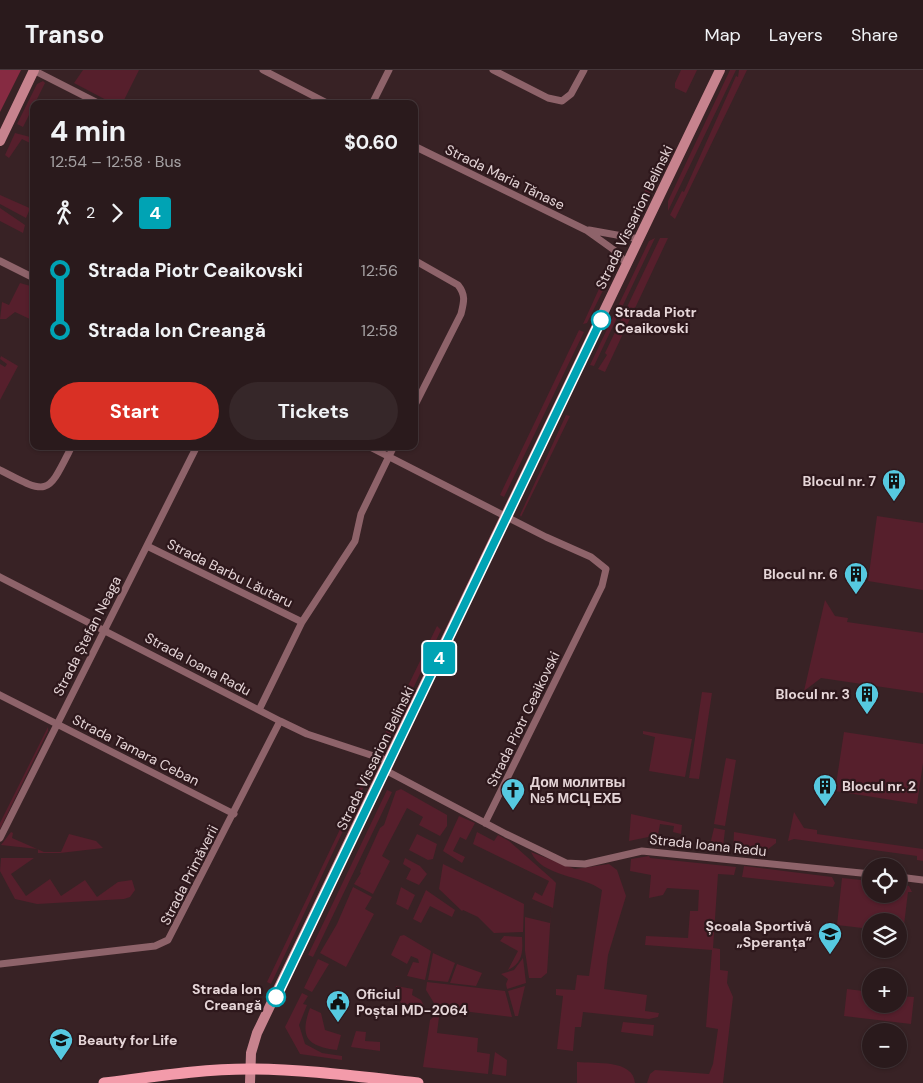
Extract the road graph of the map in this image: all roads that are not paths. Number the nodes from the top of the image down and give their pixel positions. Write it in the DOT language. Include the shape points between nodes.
graph roads {
  1 [pos="33,70"];
  2 [pos="263,70"];
  3 [pos="389,70"];
  4 [pos="493,70"];
  5 [pos="584,70"];
  6 [pos="720,70"];
  7 [pos="92,100"];
  8 [pos="321,100"];
  9 [pos="374,100"];
  10 [pos="0,140"];
  11 [pos="418,148"];
  12 [pos="586,230"];
  13 [pos="639,239"];
  14 [pos="0,261"];
  15 [pos="418,262"];
  16 [pos="627,264"];
  17 [pos="30,276"];
  18 [pos="418,398"];
  19 [pos="70,450"];
  20 [pos="195,450"];
  21 [pos="375,450"];
  22 [pos="392,450"];
  23 [pos="388,457"];
  24 [pos="0,470"];
  25 [pos="506,517"];
  26 [pos="147,546"];
  27 [pos="0,577"];
  28 [pos="302,622"];
  29 [pos="105,630"];
  30 [pos="0,695"];
  31 [pos="259,710"];
  32 [pos="280,721"];
  33 [pos="57,724"];
  34 [pos="387,766"];
  35 [pos="234,814"];
  36 [pos="485,823"];
  37 [pos="0,838"];
  38 [pos="862,873"];
  39 [pos="907,878"];
  40 [pos="923,880"];
  41 [pos="0,964"];
  42 [pos="249,1069"];
  43 [pos="104,1083"];
  44 [pos="250,1083"];
  45 [pos="418,1083"];
  1 -- 7 [label="street"];
  1 -- 10 [label="main road"];
  2 -- 8 [label="street"];
  3 -- 9 [label="street"];
  4 -- 5 [label="street" via="548,98 562,101 571,94"];
  6 -- 13 [label="main road, Strada Vissarion Belinski"];
  11 -- 12 [label="street, Strada Maria Tănase"];
  12 -- 13 [label="street, Strada Maria Tănase"];
  12 -- 16 [label="street, Strada Maria Tănase"];
  13 -- 16 [label="main road, Strada Vissarion Belinski"];
  14 -- 17 [label="street"];
  15 -- 18 [label="street" via="458,285 464,300 461,314"];
  16 -- 25 [label="main road, Strada Vissarion Belinski"];
  19 -- 24 [label="street" via="54,481 46,486 35,487"];
  20 -- 26 [label="street, Strada Ștefan Neaga"];
  21 -- 23 [label="street, Strada Piotr Ceaikovski"];
  22 -- 23 [label="street, Strada Barbu Lăutaru"];
  23 -- 25 [label="street, Strada Piotr Ceaikovski"];
  23 -- 28 [label="street, Strada Barbu Lăutaru" via="361,514 352,546"];
  25 -- 34 [label="main road, Strada Vissarion Belinski"];
  25 -- 36 [label="street, Strada Piotr Ceaikovski" via="598,560 606,574"];
  26 -- 28 [label="street, Strada Barbu Lăutaru"];
  26 -- 29 [label="street, Strada Ștefan Neaga"];
  27 -- 29 [label="street, Strada Ioana Radu"];
  28 -- 31 [label="street, Strada Barbu Lăutaru"];
  29 -- 31 [label="street, Strada Ioana Radu"];
  29 -- 33 [label="street, Strada Ștefan Neaga"];
  30 -- 33 [label="street, Strada Tamara Ceban"];
  31 -- 32 [label="street, Strada Ioana Radu"];
  32 -- 34 [label="street, Strada Ioana Radu"];
  32 -- 35 [label="street, Strada Primăverii"];
  33 -- 35 [label="street, Strada Tamara Ceban"];
  33 -- 37 [label="street, Strada Ștefan Neaga"];
  34 -- 36 [label="street, Strada Ioana Radu"];
  34 -- 42 [label="main road, Strada Vissarion Belinski" via="258,1033"];
  35 -- 41 [label="street, Strada Primăverii" via="172,934 163,944"];
  36 -- 38 [label="street, Strada Ioana Radu" via="556,859 575,864 642,851"];
  39 -- 40 [label="street"];
  42 -- 43 [label="main road"];
  42 -- 44 [label="main road, Strada Vissarion Belinski"];
  42 -- 45 [label="main road"];
}
